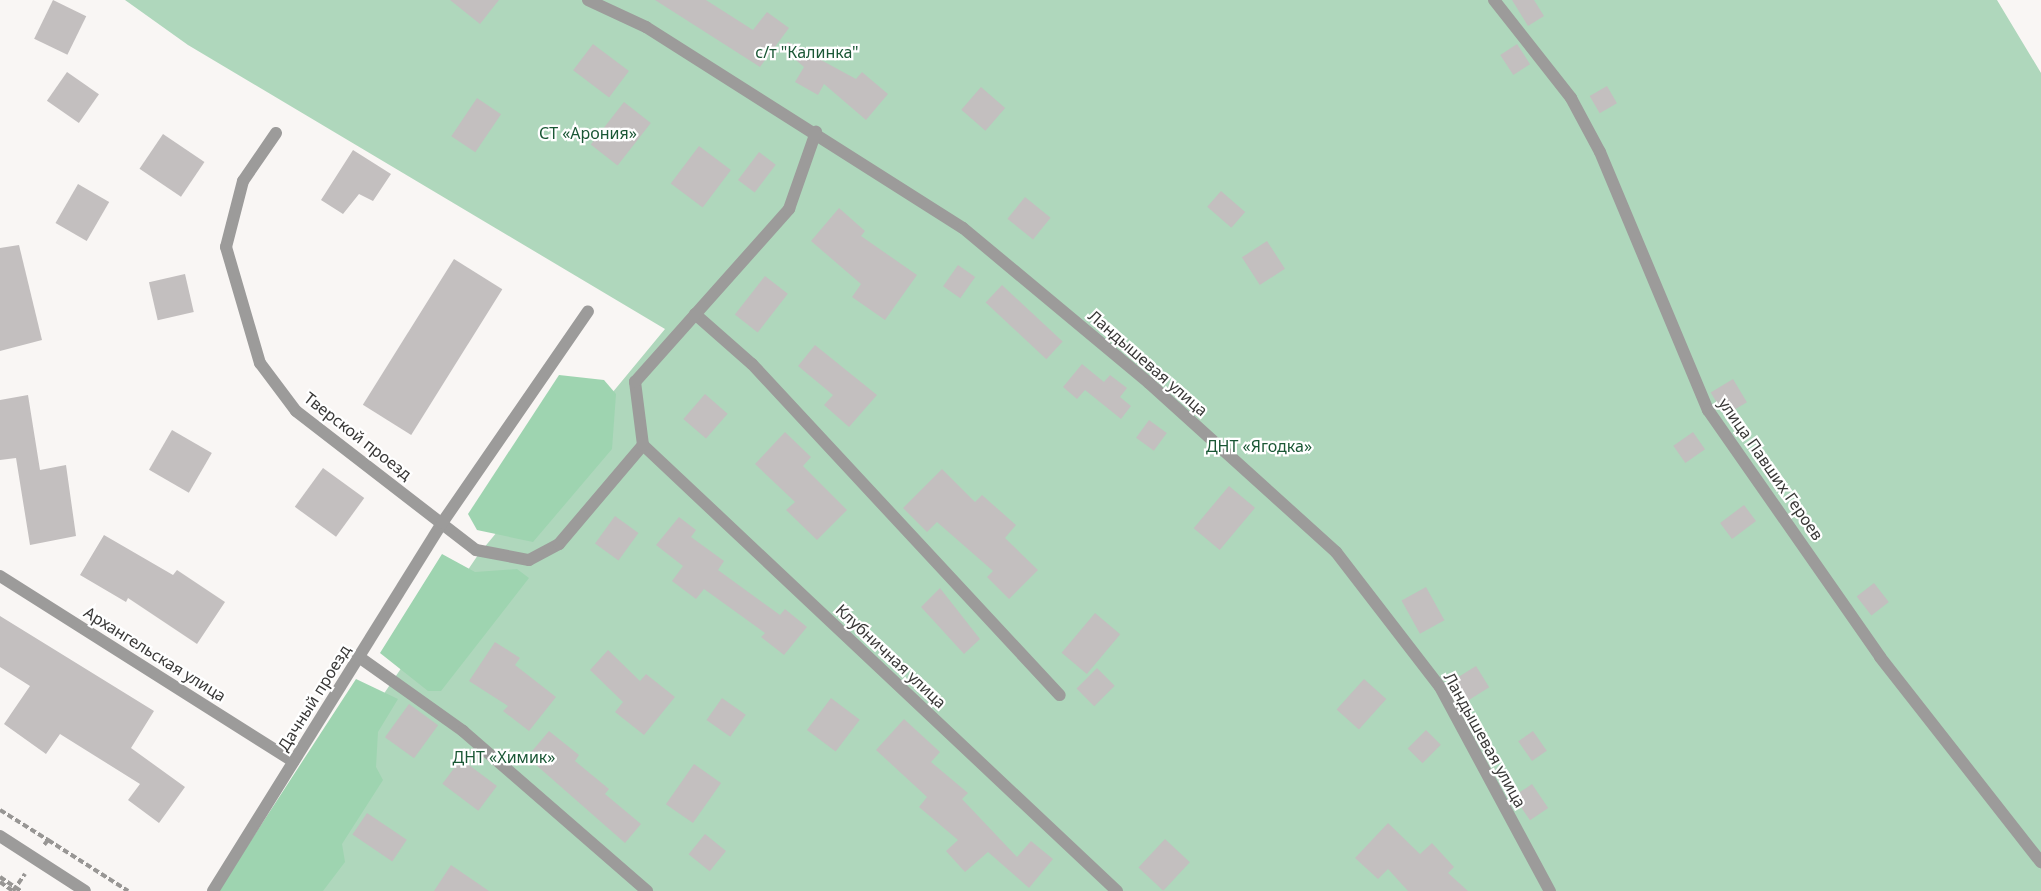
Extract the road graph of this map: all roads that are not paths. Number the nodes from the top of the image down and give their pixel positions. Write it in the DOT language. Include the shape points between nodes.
graph roads {
  1 [pos="588,0"];
  2 [pos="1494,0"];
  3 [pos="816,132"];
  4 [pos="276,133"];
  5 [pos="588,311"];
  6 [pos="695,314"];
  7 [pos="643,445"];
  8 [pos="442,523"];
  9 [pos="0,576"];
  10 [pos="359,657"];
  11 [pos="1060,695"];
  12 [pos="293,761"];
  13 [pos="0,836"];
  14 [pos="2041,862"];
  15 [pos="85,891"];
  16 [pos="213,891"];
  17 [pos="647,891"];
  18 [pos="1117,891"];
  19 [pos="1550,891"];
  1 -- 3 [label="street, Ландышевая улица" via="646,27"];
  2 -- 14 [label="street, улица Павших Героев" via="1571,98 1600,152 1708,410 1880,657"];
  3 -- 6 [label="street" via="789,209"];
  3 -- 19 [label="street, Ландышевая улица" via="963,228 1149,383 1336,552 1440,687"];
  4 -- 8 [label="street, Тверской проезд" via="243,181 226,248 260,363 296,411"];
  5 -- 8 [label="street, Дачный проезд"];
  6 -- 7 [label="street" via="635,382"];
  6 -- 11 [label="street" via="752,364"];
  7 -- 8 [label="street" via="560,544 529,560 476,550"];
  7 -- 18 [label="street, Клубничная улица"];
  8 -- 10 [label="street, Дачный проезд"];
  9 -- 12 [label="street, Архангельская улица"];
  10 -- 12 [label="street, Дачный проезд"];
  10 -- 17 [label="street" via="463,731"];
  12 -- 16 [label="street, Дачный проезд"];
  13 -- 15 [label="street"];
}
